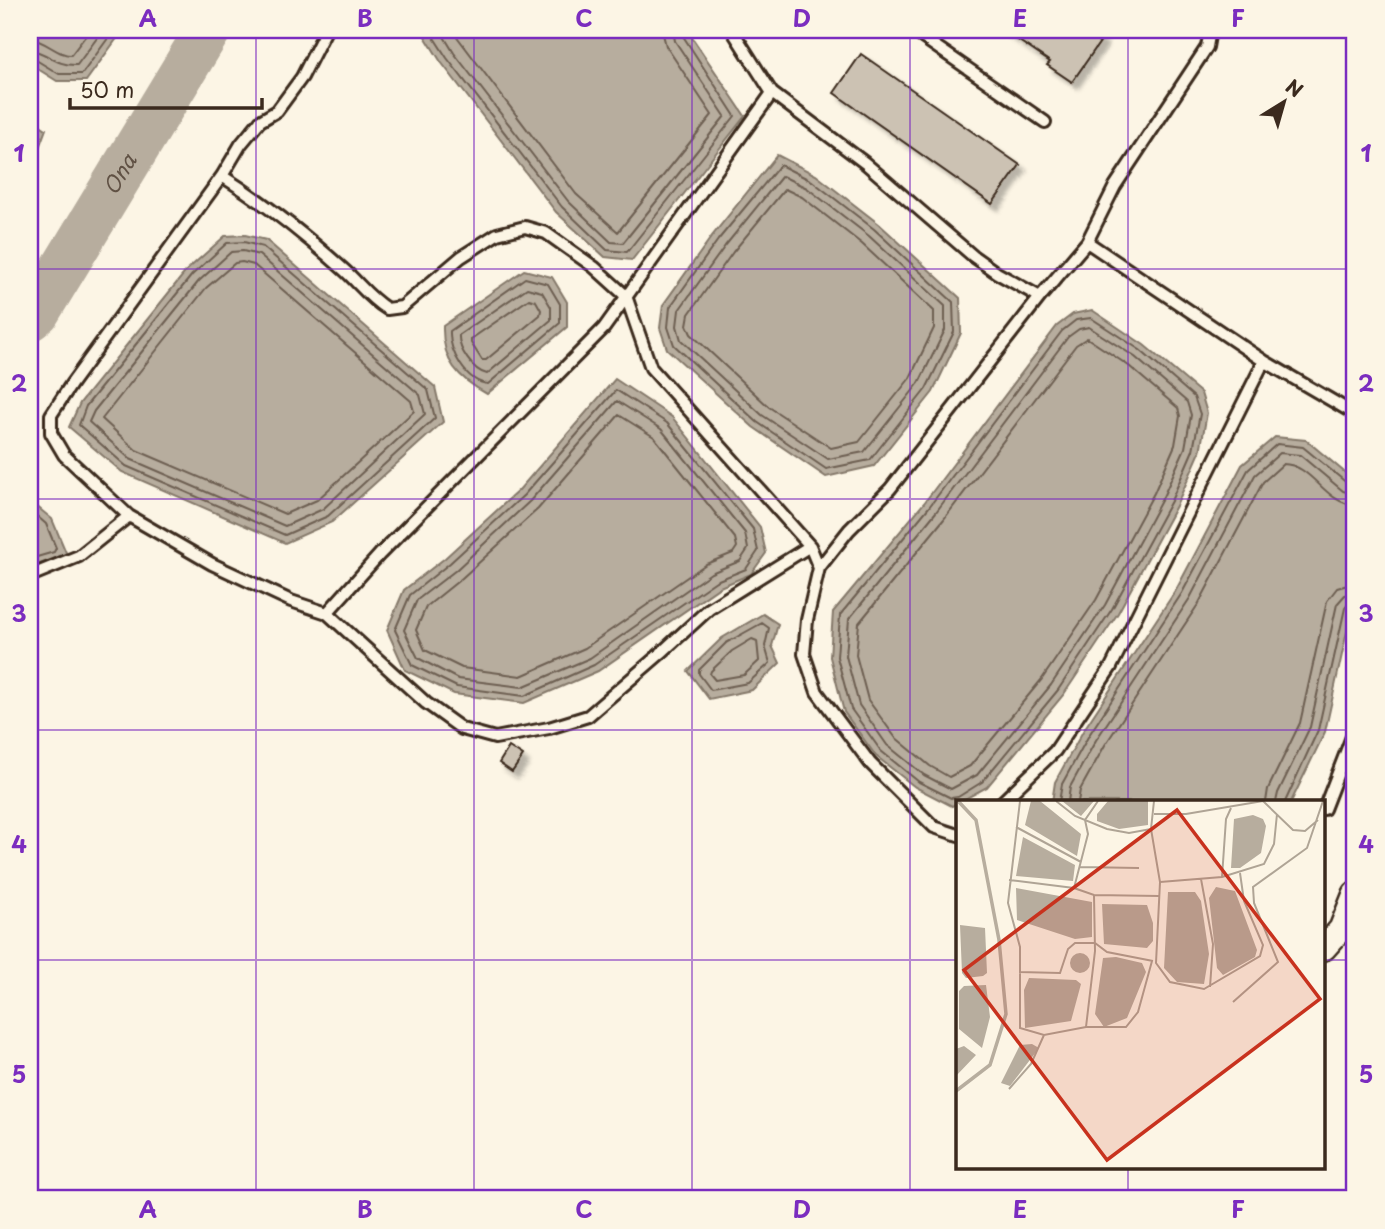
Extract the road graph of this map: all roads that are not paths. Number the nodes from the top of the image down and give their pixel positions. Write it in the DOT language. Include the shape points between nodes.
graph roads {
  1 [pos="326,30"];
  2 [pos="732,30"];
  3 [pos="912,30"];
  4 [pos="1210,30"];
  5 [pos="772,93"];
  6 [pos="1045,122"];
  7 [pos="222,176"];
  8 [pos="1087,242"];
  9 [pos="626,296"];
  10 [pos="1040,297"];
  11 [pos="1264,361"];
  12 [pos="1355,414"];
  13 [pos="129,516"];
  14 [pos="810,545"];
  15 [pos="819,568"];
  16 [pos="30,576"];
  17 [pos="327,613"];
  18 [pos="1355,729"];
  19 [pos="1004,800"];
  20 [pos="1326,803"];
  21 [pos="956,834"];
  22 [pos="1355,894"];
  23 [pos="1326,946"];
  1 -- 7 [label="lane" via="302,77 277,111 260,121 241,144"];
  2 -- 5 [label="lane"];
  3 -- 6 [label="lane"];
  4 -- 8 [label="lane" via="1207,47 1115,186"];
  5 -- 9 [label="lane"];
  5 -- 10 [label="lane" via="865,163 973,256"];
  7 -- 9 [label="lane" via="262,202 387,309 402,307 461,257 497,234 525,227 546,233"];
  7 -- 13 [label="lane" via="51,415 51,433 64,455"];
  8 -- 10 [label="lane"];
  8 -- 11 [label="lane"];
  9 -- 14 [label="lane" via="651,368"];
  9 -- 17 [label="lane" via="604,328"];
  10 -- 15 [label="lane" via="890,489"];
  11 -- 12 [label="lane"];
  11 -- 19 [label="lane" via="1111,667 1055,751"];
  13 -- 16 [label="lane" via="79,556"];
  13 -- 17 [label="lane" via="212,564"];
  14 -- 15 [label="lane"];
  14 -- 17 [label="lane" via="709,608 588,716 495,738 462,729 426,703"];
  15 -- 21 [label="lane" via="804,654 817,692 880,772 934,827"];
  18 -- 20 [label="lane"];
  22 -- 23 [label="street" via="1341,929"];
}
